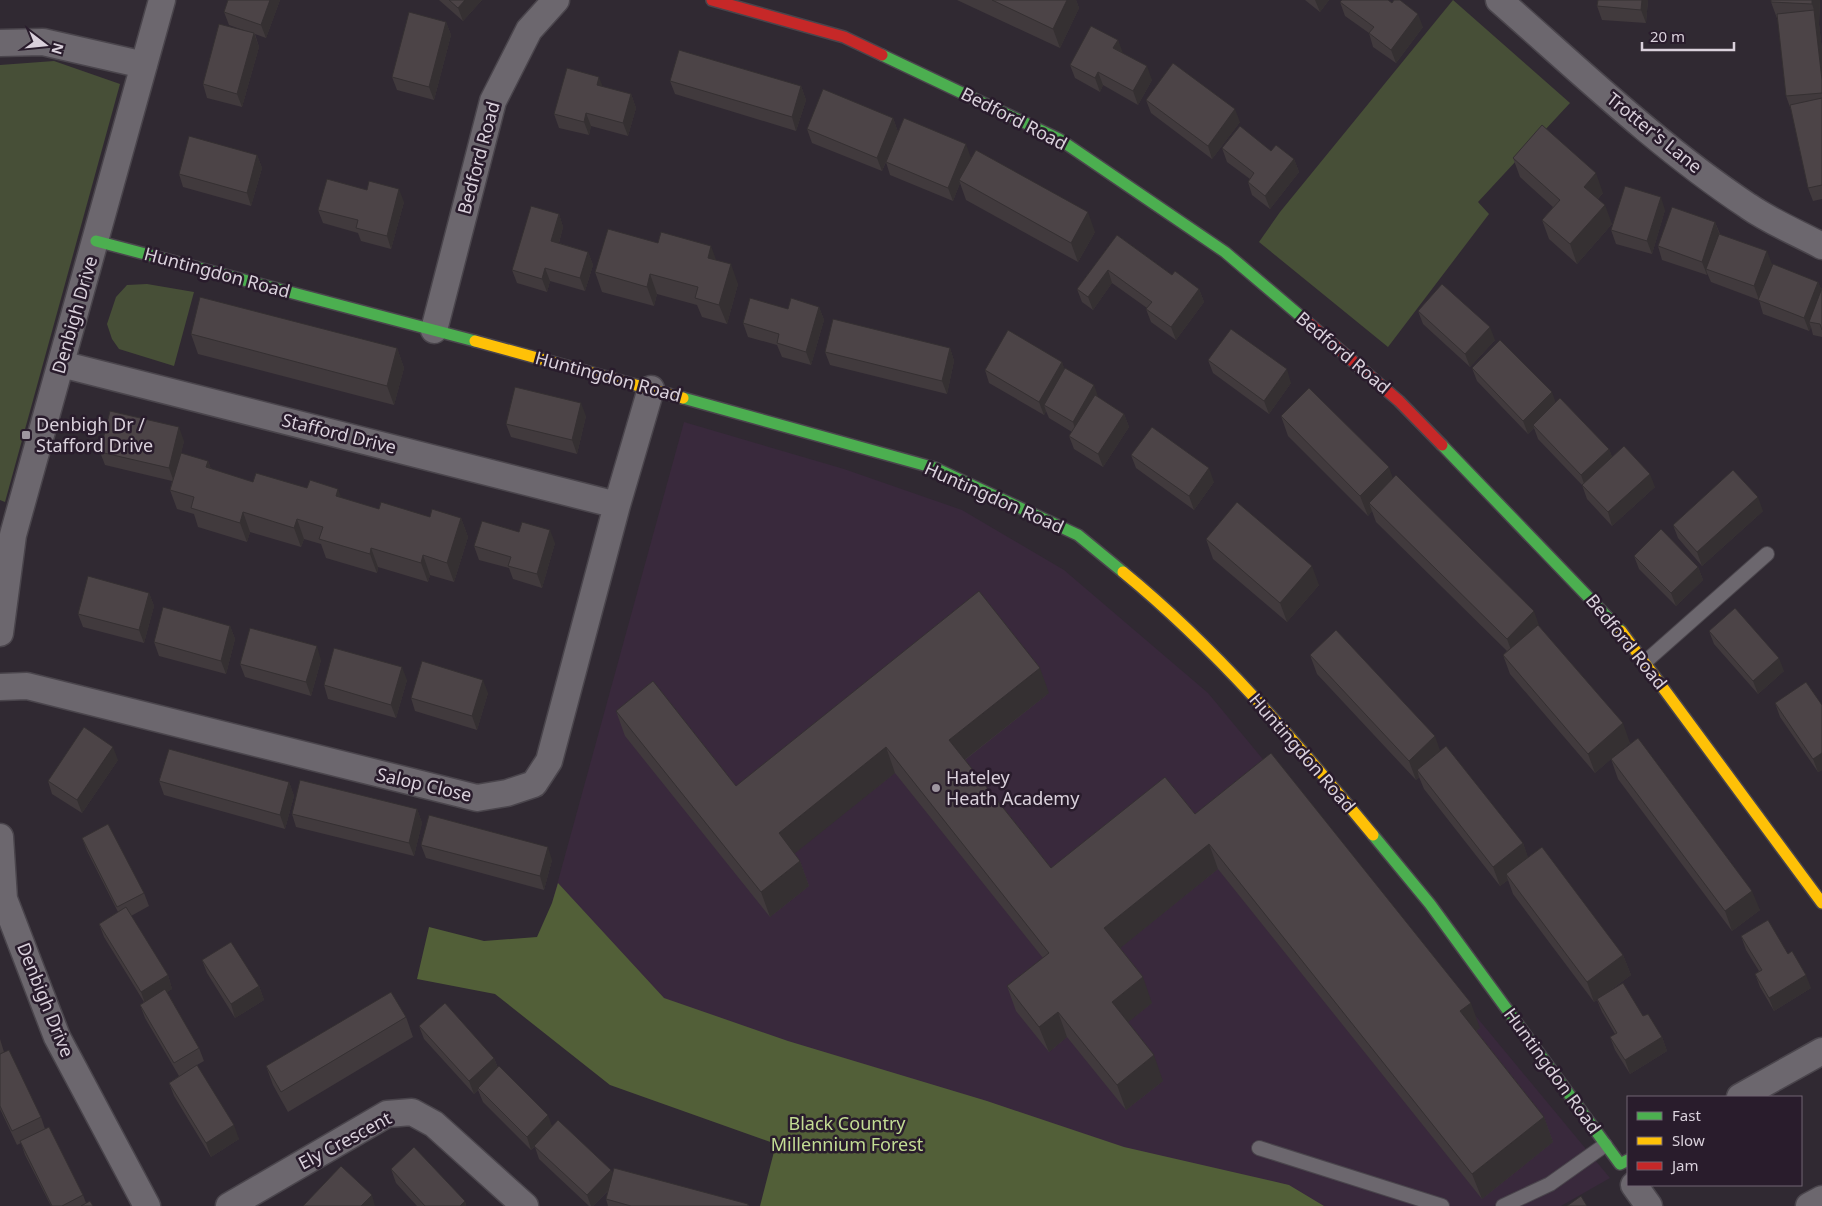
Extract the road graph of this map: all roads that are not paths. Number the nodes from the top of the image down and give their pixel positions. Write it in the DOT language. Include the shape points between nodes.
graph roads {
  1 [pos="162,0"];
  2 [pos="556,0"];
  3 [pos="712,0"];
  4 [pos="1500,0"];
  5 [pos="0,43"];
  6 [pos="144,65"];
  7 [pos="96,241"];
  8 [pos="1822,246"];
  9 [pos="434,330"];
  10 [pos="61,364"];
  11 [pos="651,389"];
  12 [pos="617,505"];
  13 [pos="6,533"];
  14 [pos="1767,554"];
  15 [pos="0,633"];
  16 [pos="1644,662"];
  17 [pos="0,687"];
  18 [pos="0,837"];
  19 [pos="1822,903"];
  20 [pos="1822,1052"];
  21 [pos="1742,1096"];
  22 [pos="1259,1148"];
  23 [pos="1623,1166"];
  24 [pos="1636,1186"];
  25 [pos="1822,1199"];
  26 [pos="147,1206"];
  27 [pos="229,1206"];
  28 [pos="525,1206"];
  29 [pos="1442,1206"];
  30 [pos="1503,1206"];
  31 [pos="1649,1206"];
  32 [pos="1809,1206"];
  1 -- 6 [label="street, Denbigh Drive"];
  2 -- 9 [label="street, Bedford Road" via="529,30 493,101"];
  3 -- 16 [label="street, Bedford Road" via="844,37 1059,139 1225,252 1400,401 1614,621"];
  4 -- 8 [label="street, Trotter's Lane" via="1638,122 1711,180 1750,208"];
  5 -- 6 [label="street" via="43,42"];
  6 -- 7 [label="street, Denbigh Drive"];
  7 -- 9 [label="street, Huntingdon Road"];
  7 -- 10 [label="street, Denbigh Drive"];
  9 -- 11 [label="street, Huntingdon Road"];
  10 -- 12 [label="street, Stafford Drive"];
  10 -- 13 [label="street, Denbigh Drive"];
  11 -- 12 [label="street, Salop Close"];
  11 -- 23 [label="street, Huntingdon Road" via="935,468 1078,535 1165,606 1282,726 1430,904"];
  12 -- 17 [label="street, Salop Close" via="549,761 534,784 507,793 477,798 28,686"];
  13 -- 15 [label="street, Denbigh Drive"];
  14 -- 16 [label="lane"];
  16 -- 19 [label="street, Bedford Road"];
  18 -- 26 [label="street, Denbigh Drive" via="4,899 56,1037"];
  20 -- 21 [label="street"];
  22 -- 29 [label="lane"];
  23 -- 30 [label="lane" via="1550,1184"];
  24 -- 31 [label="street"];
  25 -- 32 [label="street"];
  27 -- 28 [label="street, Ely Crescent" via="387,1114 412,1112 434,1124"];
}
